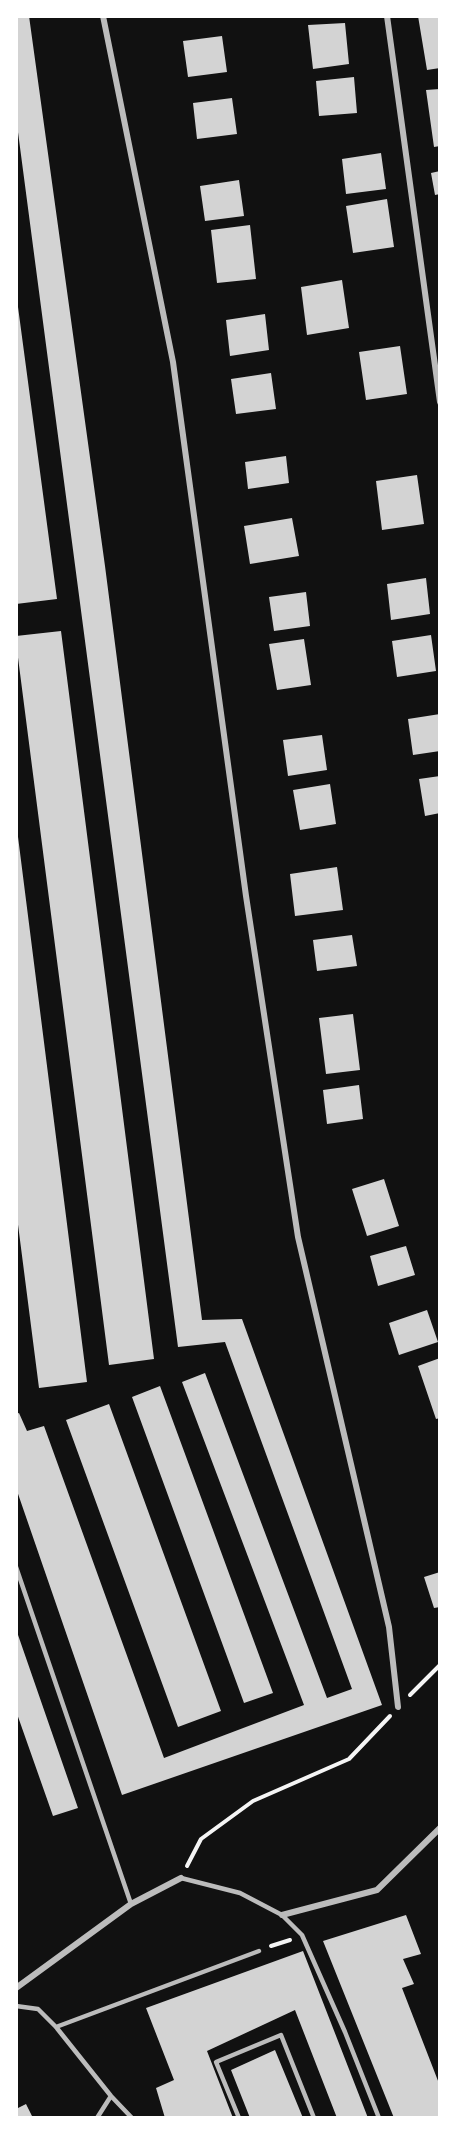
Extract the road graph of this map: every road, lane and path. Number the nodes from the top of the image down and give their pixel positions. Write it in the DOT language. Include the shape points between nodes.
graph roads {
  1 [pos="104,16"];
  2 [pos="387,16"];
  3 [pos="440,402"];
  4 [pos="16,1567"];
  5 [pos="440,1665"];
  6 [pos="398,1707"];
  7 [pos="440,1828"];
  8 [pos="181,1878"];
  9 [pos="131,1904"];
  10 [pos="282,1915"];
  11 [pos="302,1935"];
  12 [pos="260,1951"];
  13 [pos="16,1988"];
  14 [pos="16,2006"];
  15 [pos="56,2027"];
  16 [pos="111,2096"];
  17 [pos="97,2118"];
  18 [pos="132,2118"];
  19 [pos="239,2118"];
  20 [pos="314,2118"];
  21 [pos="379,2118"];
  1 -- 6 [label="street" via="173,362 246,896 298,1237 388,1627"];
  2 -- 3 [label="street"];
  4 -- 9 [label="lane"];
  5 -- 6 [label="path"];
  6 -- 8 [label="path" via="349,1759 253,1801 201,1839"];
  7 -- 10 [label="street" via="377,1890"];
  8 -- 9 [label="street"];
  8 -- 10 [label="lane" via="240,1893"];
  9 -- 13 [label="street"];
  10 -- 11 [label="lane"];
  11 -- 12 [label="path"];
  11 -- 21 [label="lane"];
  12 -- 15 [label="lane"];
  14 -- 15 [label="lane" via="38,2009"];
  15 -- 16 [label="lane"];
  16 -- 17 [label="lane"];
  16 -- 18 [label="lane"];
  19 -- 20 [label="lane" via="216,2062 281,2035"];
}
